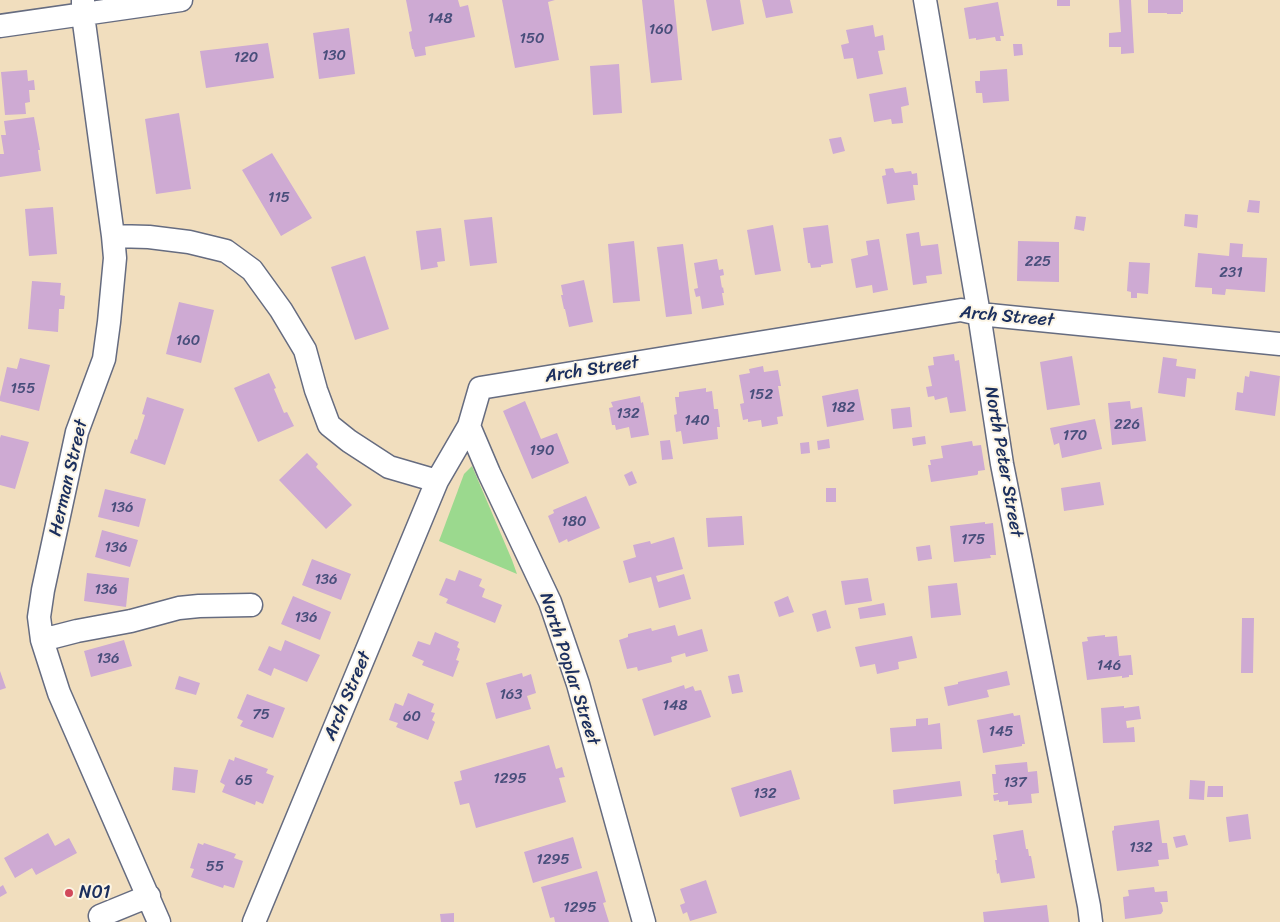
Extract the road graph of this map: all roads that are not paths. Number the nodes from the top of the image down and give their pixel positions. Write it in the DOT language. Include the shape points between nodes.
graph roads {
  1 [pos="181,0"];
  2 [pos="924,0"];
  3 [pos="83,7"];
  4 [pos="0,26"];
  5 [pos="113,236"];
  6 [pos="979,314"];
  7 [pos="1280,344"];
  8 [pos="469,426"];
  9 [pos="437,481"];
  10 [pos="251,605"];
  11 [pos="42,640"];
  12 [pos="148,896"];
  13 [pos="100,916"];
  14 [pos="159,922"];
  15 [pos="254,922"];
  16 [pos="644,922"];
  17 [pos="1091,922"];
  1 -- 3 [label="street"];
  2 -- 6 [label="street, North Peter Street"];
  3 -- 4 [label="street"];
  3 -- 5 [label="street, Herman Street"];
  5 -- 9 [label="street" via="189,242 226,251 252,270 305,350 329,425 390,467"];
  5 -- 11 [label="street, Herman Street" via="115,258 104,359 77,432 43,590 39,617"];
  6 -- 7 [label="street, Arch Street"];
  6 -- 8 [label="street, Arch Street" via="961,310 480,388"];
  6 -- 17 [label="street, North Peter Street" via="1002,464"];
  8 -- 9 [label="street, Arch Street"];
  8 -- 16 [label="street, North Poplar Street" via="550,602 578,684"];
  9 -- 15 [label="street, Arch Street"];
  10 -- 11 [label="street" via="179,608"];
  11 -- 12 [label="street, Herman Street" via="59,694"];
  12 -- 13 [label="street"];
  12 -- 14 [label="street, Herman Street"];
}
